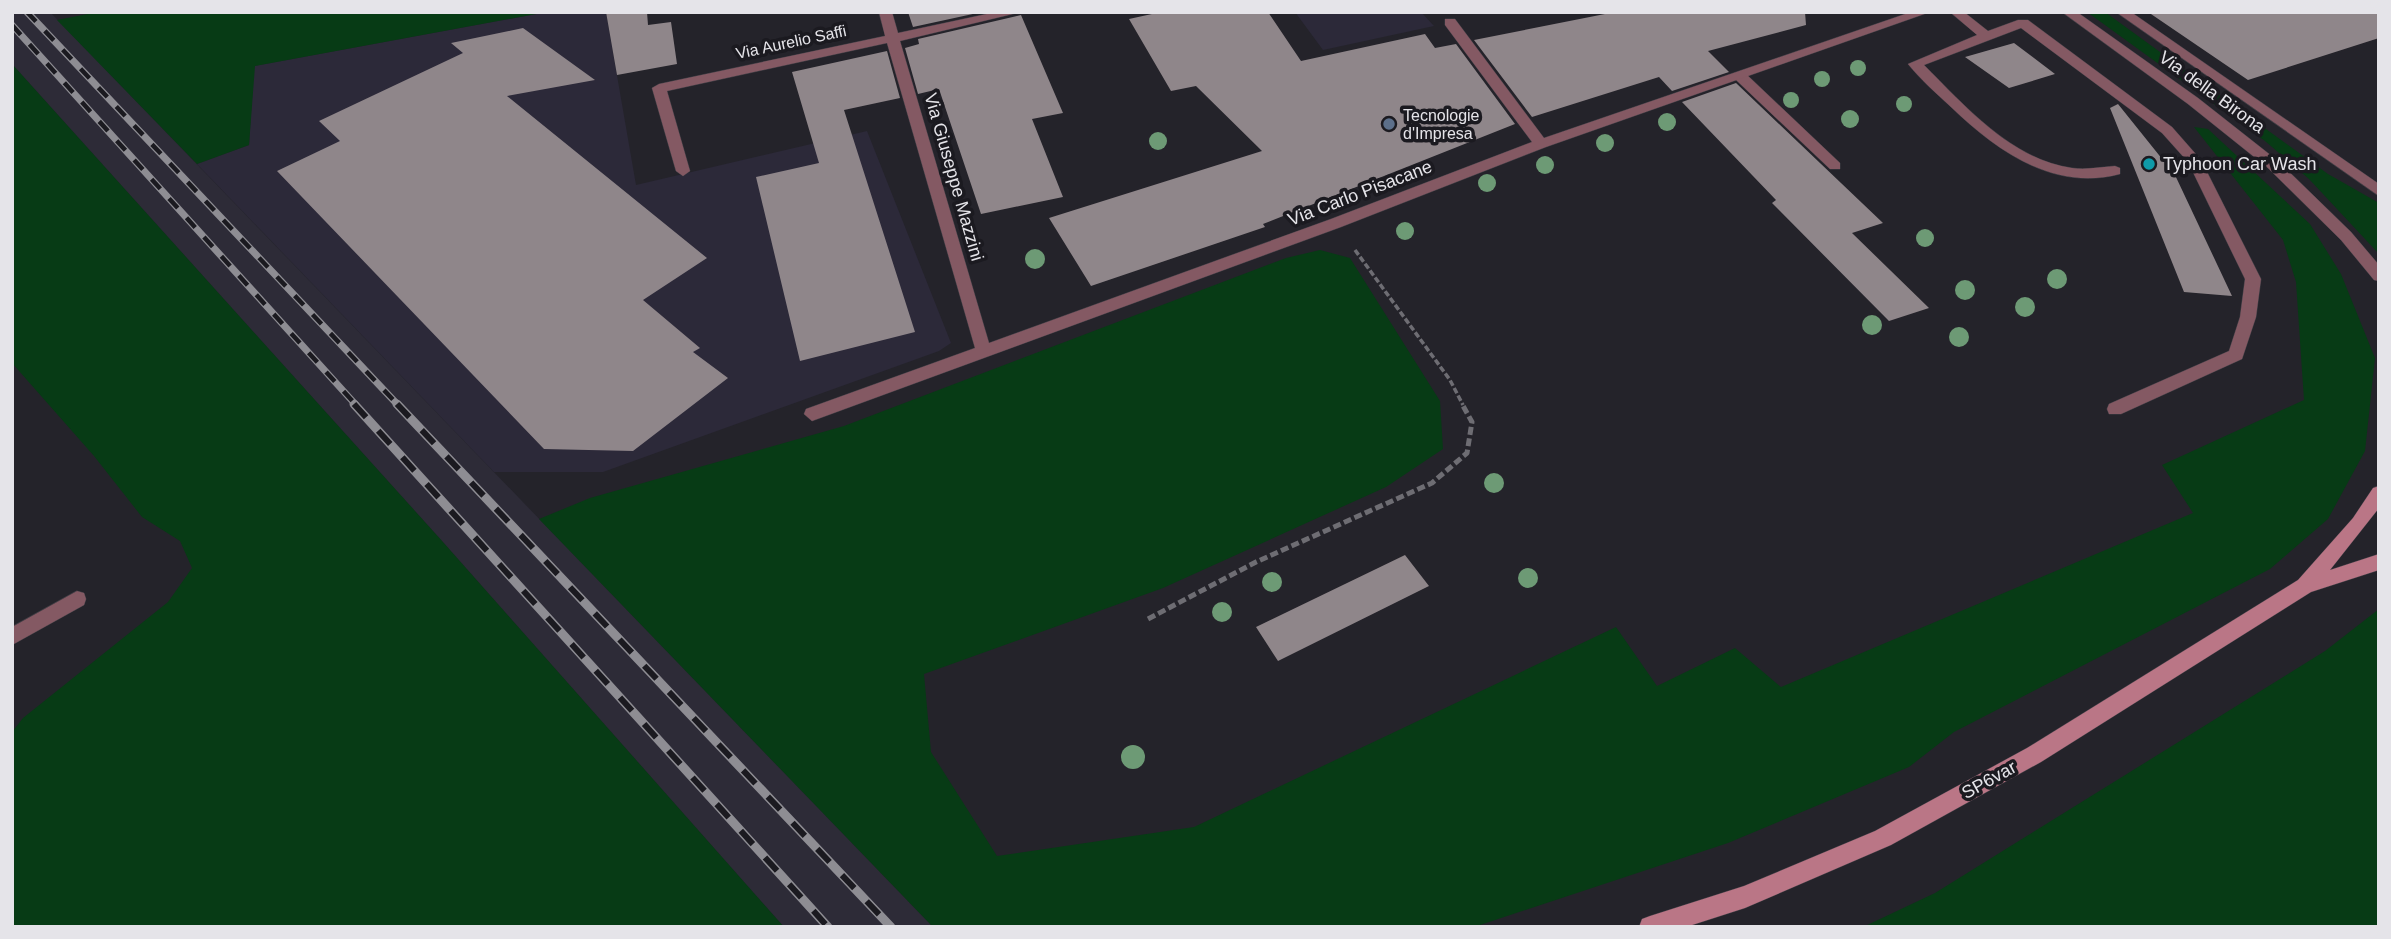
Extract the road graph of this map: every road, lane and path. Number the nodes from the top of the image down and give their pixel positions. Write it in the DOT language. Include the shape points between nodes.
graph roads {
  1 [pos="885,12"];
  2 [pos="1015,12"];
  3 [pos="1924,12"];
  4 [pos="1956,12"];
  5 [pos="2068,12"];
  6 [pos="2122,12"];
  7 [pos="1450,22"];
  8 [pos="1986,36"];
  9 [pos="894,37"];
  10 [pos="1740,75"];
  11 [pos="1541,144"];
  12 [pos="1835,166"];
  13 [pos="683,171"];
  14 [pos="2115,172"];
  15 [pos="2379,191"];
  16 [pos="1336,223"];
  17 [pos="2379,276"];
  18 [pos="984,353"];
  19 [pos="2115,409"];
  20 [pos="812,414"];
  21 [pos="2379,493"];
  22 [pos="2379,562"];
  23 [pos="2305,586"];
  24 [pos="77,599"];
  25 [pos="1148,619"];
  26 [pos="12,637"];
  27 [pos="1650,927"];
  1 -- 9 [label="street, Via Giuseppe Mazzini"];
  2 -- 9 [label="street, Via Aurelio Saffi"];
  3 -- 10 [label="street, Via Carlo Pisacane"];
  4 -- 8 [label="street"];
  5 -- 17 [label="street, Via della Birona" via="2256,147 2320,207"];
  6 -- 15 [label="street, Via della Birona"];
  7 -- 11 [label="street"];
  8 -- 14 [label="street" via="1915,64 1962,111 2024,157 2071,173"];
  8 -- 19 [label="street" via="2023,23 2167,130 2194,160 2253,279 2236,355"];
  9 -- 13 [label="street, Via Aurelio Saffi" via="659,88"];
  9 -- 18 [label="street, Via Giuseppe Mazzini"];
  10 -- 11 [label="street, Via Carlo Pisacane"];
  10 -- 12 [label="street"];
  11 -- 16 [label="street, Via Carlo Pisacane"];
  16 -- 18 [label="street, Via Carlo Pisacane"];
  16 -- 25 [label="path" via="1450,380 1472,422 1467,453 1432,483 1256,562"];
  18 -- 20 [label="street, Via Carlo Pisacane"];
  21 -- 23 [label="main road, SP6var / SP6var"];
  22 -- 23 [label="main road, SP6var / SP6var"];
  23 -- 27 [label="main road, SP6var / SP6var" via="2034,755 1883,838 1745,897"];
  24 -- 26 [label="street"];
}
